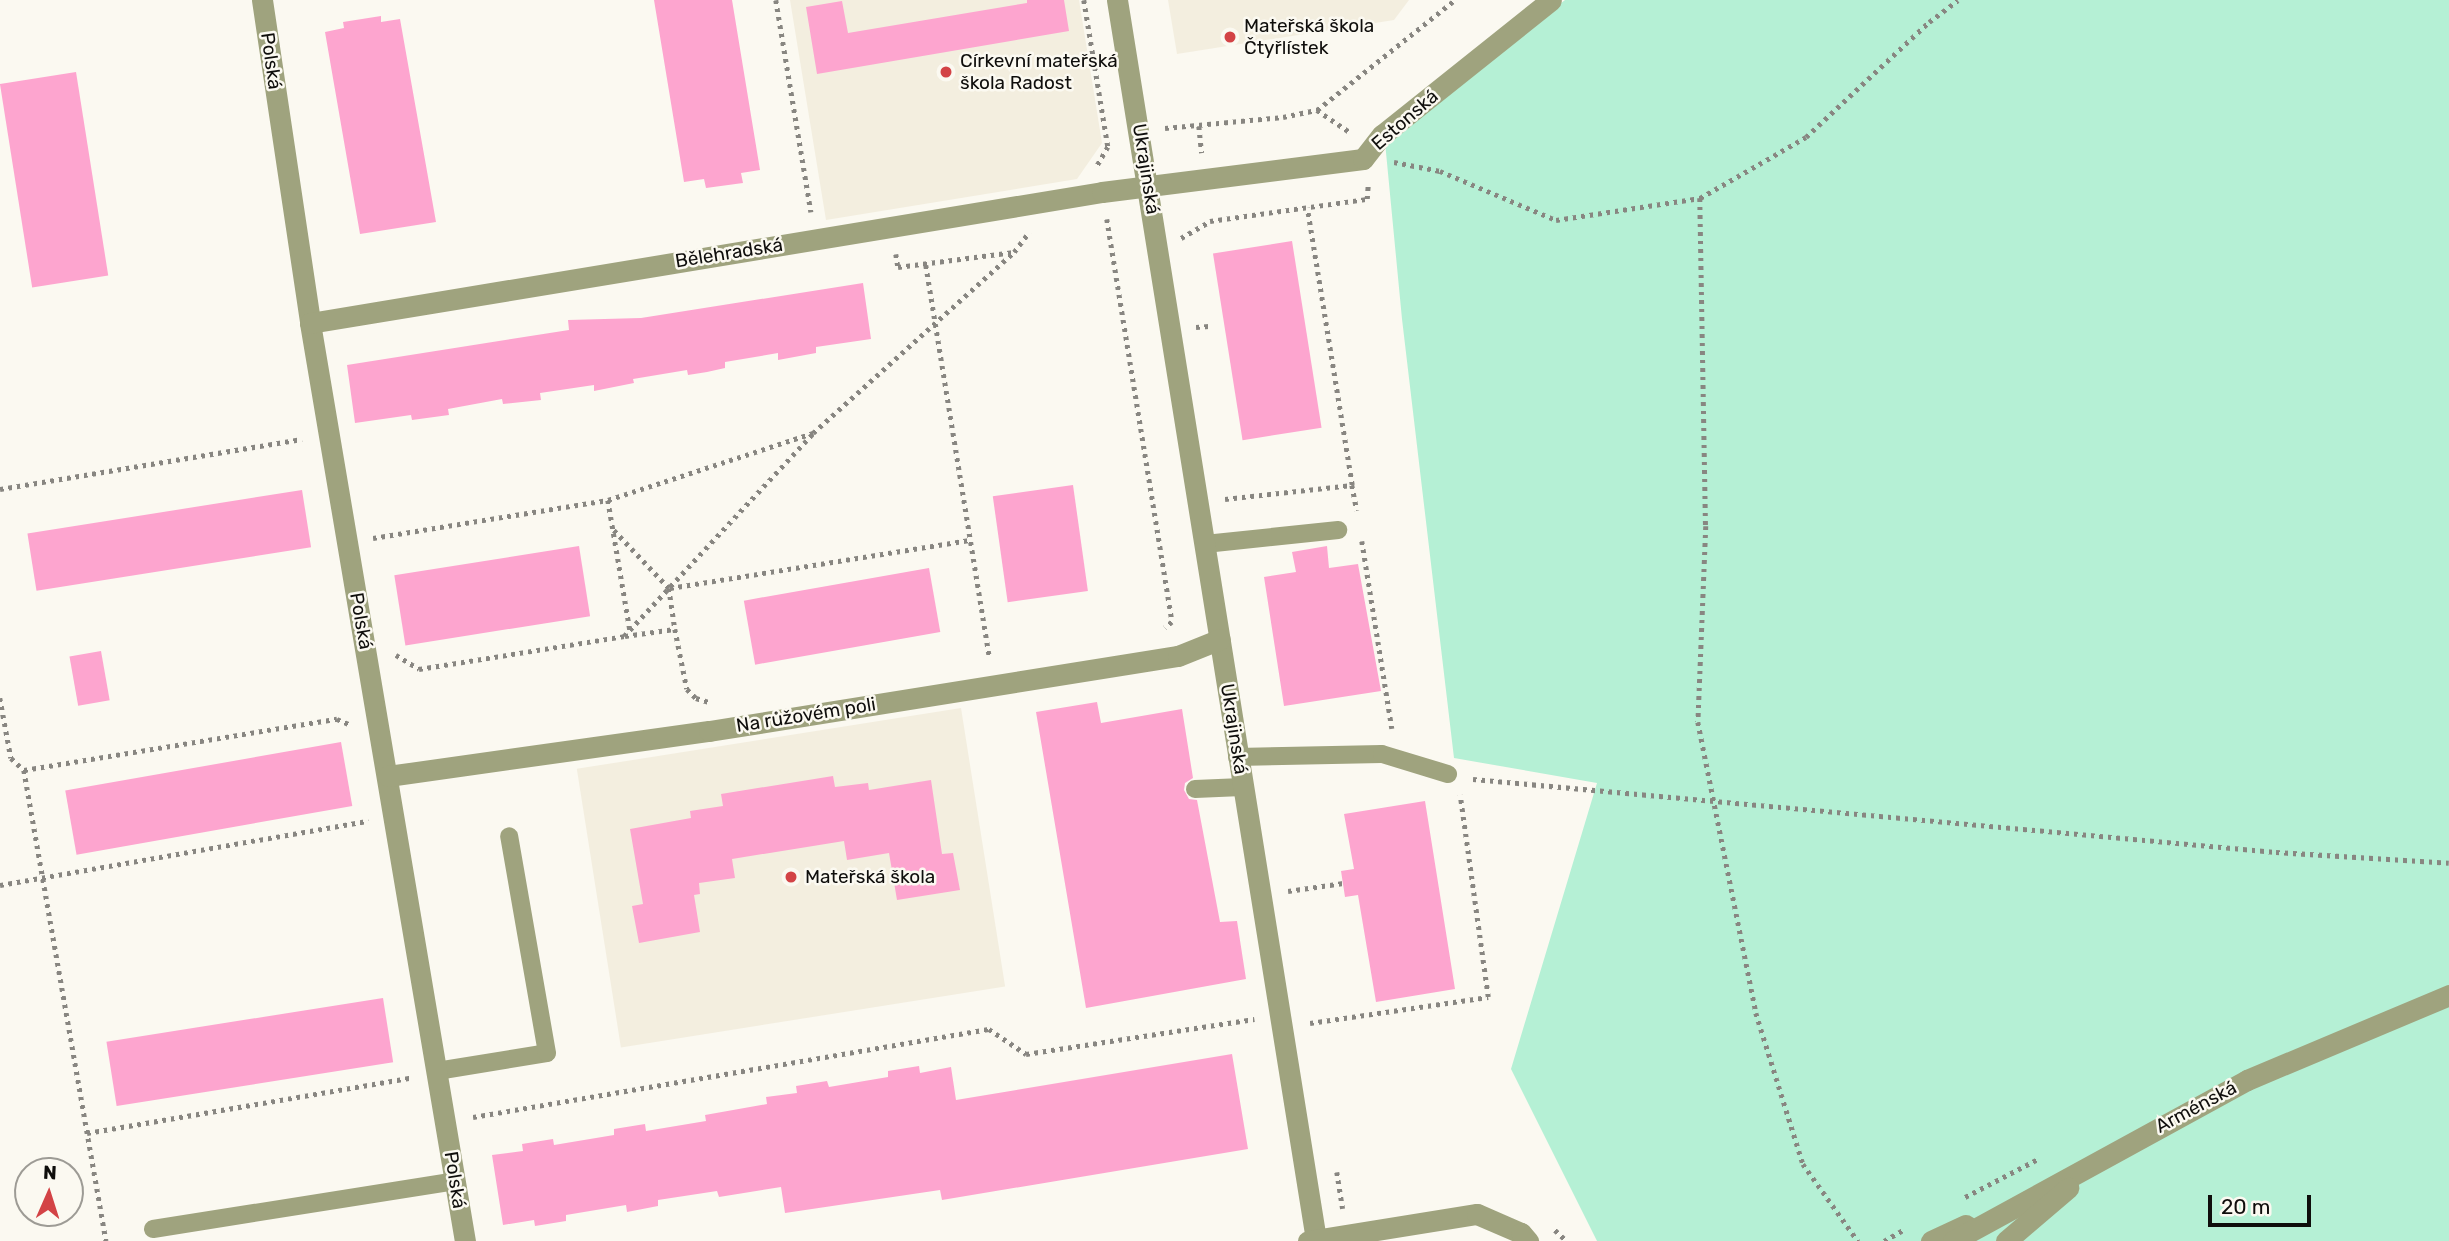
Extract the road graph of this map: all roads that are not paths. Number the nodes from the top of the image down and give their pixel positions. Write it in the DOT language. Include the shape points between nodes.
graph roads {
  1 [pos="262,0"];
  2 [pos="1117,0"];
  3 [pos="1551,0"];
  4 [pos="1149,186"];
  5 [pos="310,323"];
  6 [pos="1338,530"];
  7 [pos="1205,544"];
  8 [pos="1220,639"];
  9 [pos="1237,757"];
  10 [pos="388,776"];
  11 [pos="1453,776"];
  12 [pos="1242,787"];
  13 [pos="1195,789"];
  14 [pos="509,836"];
  15 [pos="2449,995"];
  16 [pos="427,1074"];
  17 [pos="2112,1152"];
  18 [pos="455,1181"];
  19 [pos="2039,1194"];
  20 [pos="153,1229"];
  21 [pos="1312,1240"];
  22 [pos="465,1241"];
  23 [pos="1528,1241"];
  24 [pos="1931,1241"];
  25 [pos="1953,1241"];
  26 [pos="2006,1241"];
  1 -- 5 [label="street, Polská"];
  2 -- 4 [label="street, Ukrajinská"];
  3 -- 4 [label="street, Estonská" via="1377,141 1363,159"];
  4 -- 5 [label="street, Bělehradská"];
  4 -- 7 [label="street, Ukrajinská"];
  5 -- 10 [label="street, Polská"];
  6 -- 7 [label="lane"];
  7 -- 8 [label="street, Ukrajinská"];
  8 -- 9 [label="street, Ukrajinská"];
  8 -- 10 [label="street, Na růžovém poli" via="1178,656 709,731"];
  9 -- 11 [label="lane" via="1397,756"];
  9 -- 12 [label="street, Ukrajinská"];
  10 -- 16 [label="street, Polská"];
  12 -- 13 [label="lane"];
  12 -- 21 [label="street, Ukrajinská"];
  14 -- 16 [label="lane" via="547,1053"];
  15 -- 17 [label="street, Arménská" via="2247,1080"];
  16 -- 18 [label="street, Polská"];
  17 -- 19 [label="street, Arménská"];
  17 -- 26 [label="street"];
  18 -- 20 [label="lane"];
  18 -- 22 [label="street, Polská"];
  19 -- 24 [label="street"];
  19 -- 25 [label="street, Arménská"];
  21 -- 23 [label="street, Ukrajinská" via="1477,1214 1521,1233"];
}
